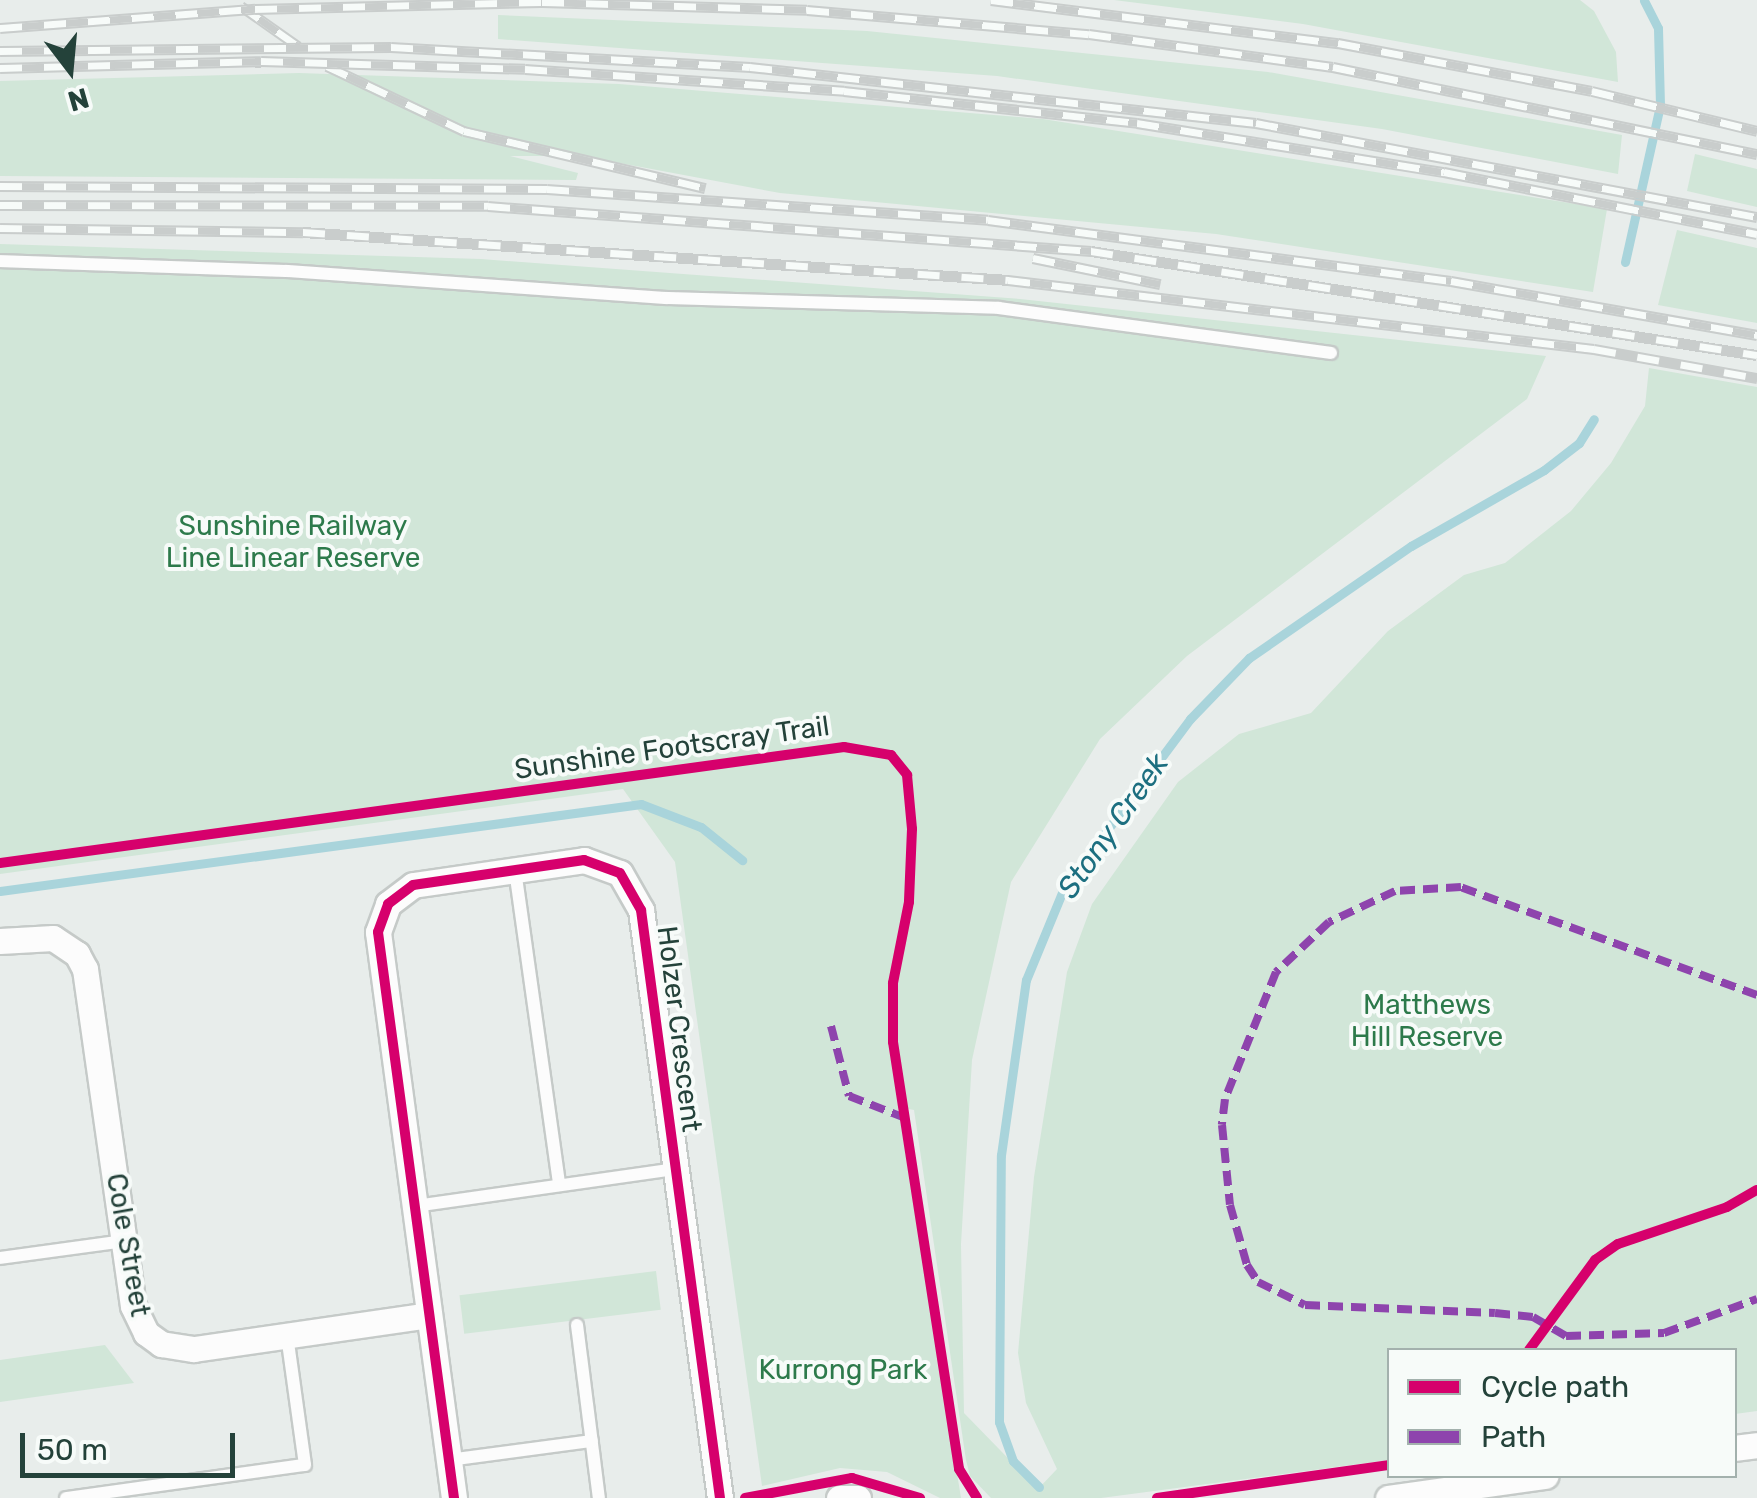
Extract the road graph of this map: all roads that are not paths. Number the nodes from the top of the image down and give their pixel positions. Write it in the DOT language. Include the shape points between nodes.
graph roads {
  1 [pos="0,261"];
  2 [pos="1331,353"];
  3 [pos="515,870"];
  4 [pos="0,940"];
  5 [pos="675,1169"];
  6 [pos="559,1185"];
  7 [pos="414,1206"];
  8 [pos="124,1241"];
  9 [pos="0,1258"];
  10 [pos="429,1316"];
  11 [pos="577,1325"];
  12 [pos="287,1336"];
  13 [pos="592,1441"];
  14 [pos="449,1460"];
  15 [pos="1531,1478"];
  16 [pos="66,1498"];
  17 [pos="454,1498"];
  18 [pos="599,1498"];
  19 [pos="720,1498"];
  20 [pos="839,1498"];
  21 [pos="858,1498"];
  22 [pos="1388,1498"];
  1 -- 2 [label="lane" via="306,272 666,298 998,308"];
  3 -- 5 [label="street, Holzer Crescent" via="597,861 634,890"];
  3 -- 6 [label="lane"];
  3 -- 7 [label="street, Holzer Crescent" via="413,885 381,918 378,948"];
  4 -- 8 [label="street, Cole Street" via="53,938 85,970"];
  5 -- 6 [label="lane"];
  5 -- 19 [label="street, Holzer Crescent"];
  6 -- 7 [label="lane"];
  7 -- 10 [label="street, Holzer Crescent"];
  8 -- 9 [label="lane"];
  8 -- 12 [label="street, Cole Street" via="137,1319 161,1344 194,1349"];
  10 -- 12 [label="street, Cole Street"];
  10 -- 14 [label="street, Holzer Crescent"];
  11 -- 13 [label="lane"];
  12 -- 16 [label="lane" via="305,1465"];
  13 -- 14 [label="lane"];
  13 -- 18 [label="lane"];
  14 -- 17 [label="street, Holzer Crescent"];
  15 -- 22 [label="street"];
  20 -- 21 [label="street"];
}
